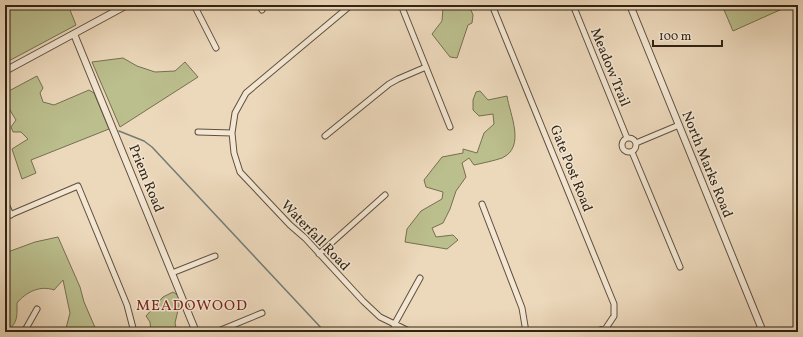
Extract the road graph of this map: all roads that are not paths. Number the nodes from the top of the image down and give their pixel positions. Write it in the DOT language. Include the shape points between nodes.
graph roads {
  1 [pos="127,5"];
  2 [pos="194,5"];
  3 [pos="350,5"];
  4 [pos="401,5"];
  5 [pos="492,5"];
  6 [pos="573,5"];
  7 [pos="630,5"];
  8 [pos="74,34"];
  9 [pos="216,48"];
  10 [pos="426,67"];
  11 [pos="5,70"];
  12 [pos="679,125"];
  13 [pos="450,127"];
  14 [pos="198,132"];
  15 [pos="232,133"];
  16 [pos="325,136"];
  17 [pos="626,138"];
  18 [pos="636,143"];
  19 [pos="632,152"];
  20 [pos="385,195"];
  21 [pos="5,202"];
  22 [pos="482,204"];
  23 [pos="10,215"];
  24 [pos="5,218"];
  25 [pos="319,254"];
  26 [pos="215,256"];
  27 [pos="680,267"];
  28 [pos="172,273"];
  29 [pos="420,278"];
  30 [pos="37,309"];
  31 [pos="262,313"];
  32 [pos="394,325"];
  33 [pos="24,332"];
  34 [pos="134,332"];
  35 [pos="196,332"];
  36 [pos="216,332"];
  37 [pos="411,332"];
  38 [pos="526,332"];
  39 [pos="594,332"];
  40 [pos="762,332"];
  1 -- 8 [label="street"];
  2 -- 9 [label="street"];
  3 -- 15 [label="street, Waterfall Road" via="246,93 235,113"];
  4 -- 10 [label="street"];
  5 -- 39 [label="street, Gate Post Road" via="614,304 614,316 606,328"];
  6 -- 17 [label="street, Meadow Trail"];
  7 -- 12 [label="street, North Marks Road"];
  8 -- 11 [label="street"];
  8 -- 28 [label="street, Priem Road"];
  10 -- 13 [label="street"];
  10 -- 16 [label="street" via="389,84"];
  12 -- 18 [label="street"];
  12 -- 40 [label="street, North Marks Road"];
  14 -- 15 [label="street"];
  15 -- 25 [label="street, Waterfall Road" via="234,153 240,172"];
  17 -- 18 [label="street" via="633,139"];
  17 -- 19 [label="street, Meadow Trail" via="622,142 622,149"];
  18 -- 19 [label="street" via="636,148"];
  19 -- 27 [label="street, Meadow Trail"];
  20 -- 25 [label="street"];
  21 -- 23 [label="street"];
  22 -- 38 [label="street" via="522,308"];
  23 -- 24 [label="street"];
  23 -- 34 [label="street" via="78,186 127,305"];
  25 -- 32 [label="street, Waterfall Road" via="363,301 380,317"];
  26 -- 28 [label="street"];
  28 -- 35 [label="street, Priem Road"];
  29 -- 32 [label="street"];
  30 -- 33 [label="street"];
  31 -- 36 [label="street"];
  32 -- 37 [label="street, Waterfall Road"];
}
